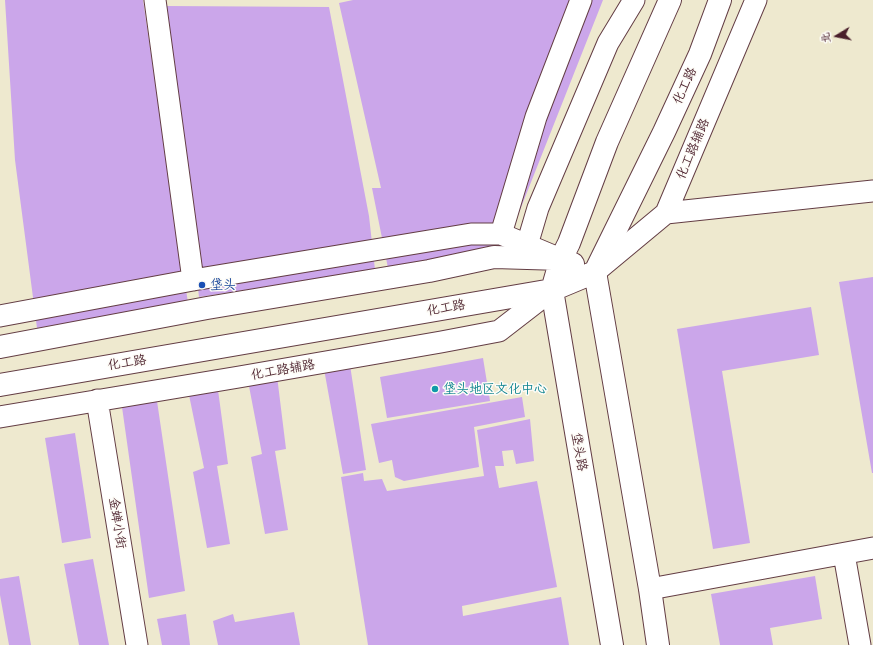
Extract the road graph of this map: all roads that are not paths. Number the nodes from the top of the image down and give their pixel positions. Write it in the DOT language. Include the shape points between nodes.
graph roads {
  1 [pos="155,0"];
  2 [pos="581,0"];
  3 [pos="634,0"];
  4 [pos="670,0"];
  5 [pos="720,0"];
  6 [pos="756,0"];
  7 [pos="873,191"];
  8 [pos="666,213"];
  9 [pos="501,234"];
  10 [pos="527,245"];
  11 [pos="561,259"];
  12 [pos="595,272"];
  13 [pos="193,280"];
  14 [pos="552,290"];
  15 [pos="0,316"];
  16 [pos="0,347"];
  17 [pos="0,385"];
  18 [pos="97,400"];
  19 [pos="0,416"];
  20 [pos="873,548"];
  21 [pos="844,554"];
  22 [pos="650,589"];
  23 [pos="137,645"];
  24 [pos="612,645"];
  25 [pos="658,645"];
  26 [pos="860,645"];
  1 -- 13 [label="street"];
  2 -- 9 [label="street" via="536,117"];
  3 -- 10 [label="street" via="608,43 538,208"];
  4 -- 11 [label="main road" via="607,142"];
  5 -- 12 [label="main road, 化工路" via="700,54"];
  6 -- 8 [label="street, 化工路辅路"];
  7 -- 8 [label="street"];
  8 -- 12 [label="street, 化工路辅路"];
  9 -- 10 [label="street"];
  9 -- 13 [label="street" via="472,234"];
  10 -- 11 [label="street"];
  11 -- 12 [label="main road"];
  11 -- 14 [label="main road, 垡头路"];
  11 -- 16 [label="main road" via="494,257"];
  12 -- 14 [label="main road, 化工路"];
  12 -- 22 [label="main road"];
  13 -- 15 [label="street"];
  14 -- 17 [label="main road, 化工路"];
  14 -- 18 [label="street, 化工路辅路" via="499,330"];
  14 -- 24 [label="main road, 垡头路"];
  18 -- 19 [label="street, 化工路辅路"];
  18 -- 23 [label="street, 金蝉小街"];
  20 -- 21 [label="street"];
  21 -- 22 [label="street"];
  21 -- 26 [label="street"];
  22 -- 25 [label="main road"];
}
